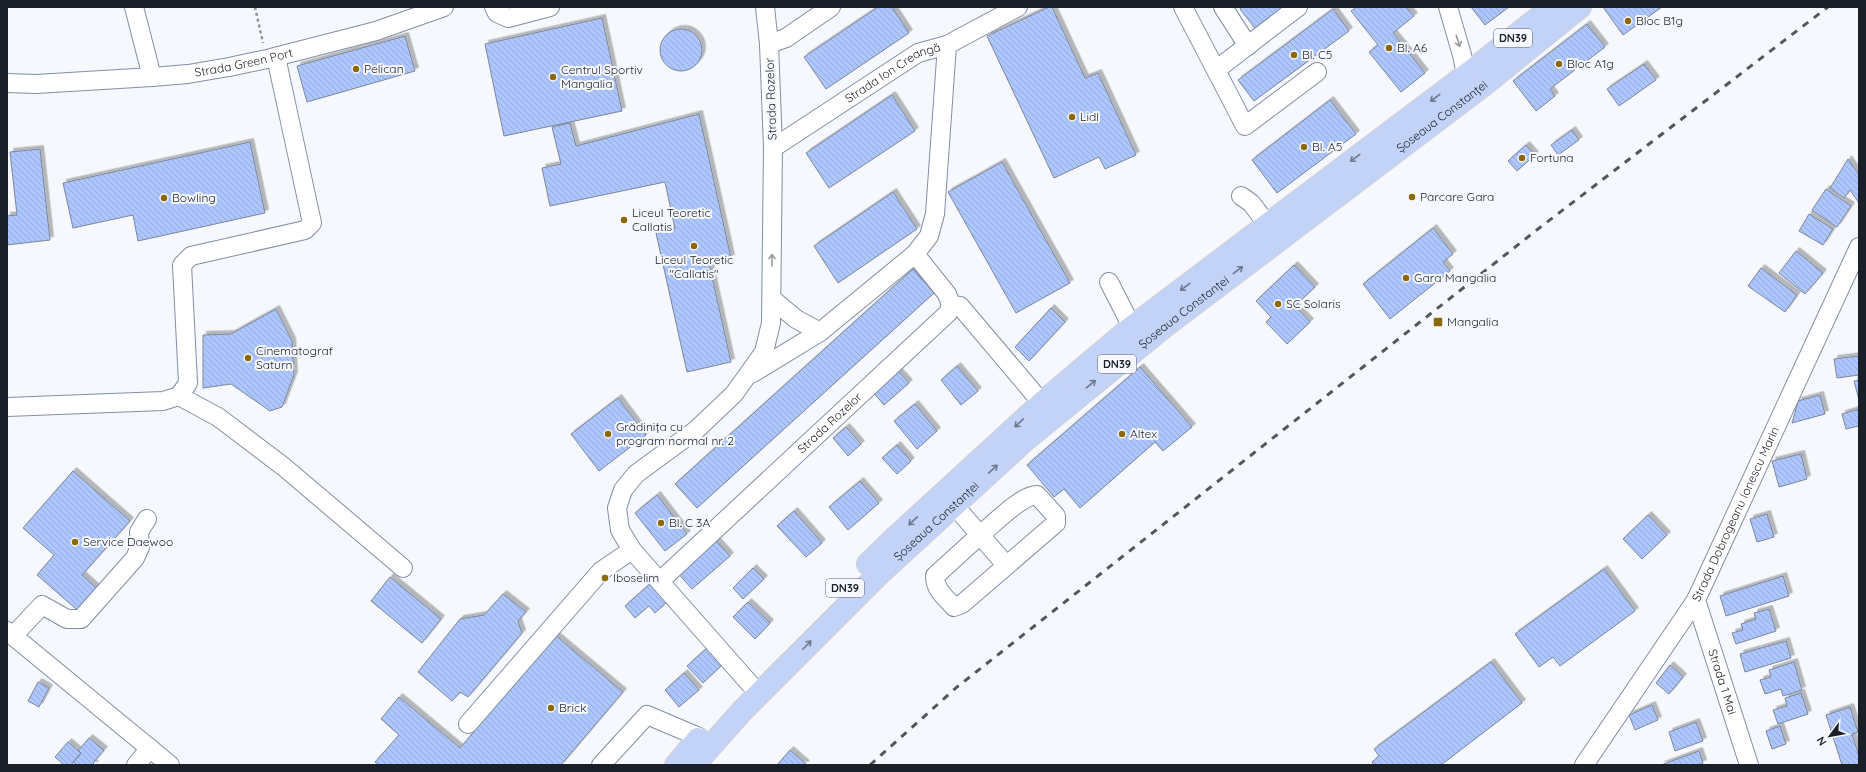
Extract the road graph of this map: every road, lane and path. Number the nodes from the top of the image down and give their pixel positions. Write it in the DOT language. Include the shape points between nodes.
graph roads {
  1 [pos="134,7"];
  2 [pos="255,7"];
  3 [pos="444,7"];
  4 [pos="494,7"];
  5 [pos="550,7"];
  6 [pos="765,7"];
  7 [pos="831,7"];
  8 [pos="1018,7"];
  9 [pos="1183,7"];
  10 [pos="1223,7"];
  11 [pos="1298,7"];
  12 [pos="1448,7"];
  13 [pos="1552,7"];
  14 [pos="1580,7"];
  15 [pos="769,44"];
  16 [pos="947,45"];
  17 [pos="1248,46"];
  18 [pos="272,58"];
  19 [pos="1216,70"];
  20 [pos="1317,72"];
  21 [pos="1466,75"];
  22 [pos="152,77"];
  23 [pos="7,83"];
  24 [pos="36,84"];
  25 [pos="7,90"];
  26 [pos="773,148"];
  27 [pos="1241,196"];
  28 [pos="1268,224"];
  29 [pos="1859,247"];
  30 [pos="915,254"];
  31 [pos="1109,282"];
  32 [pos="772,299"];
  33 [pos="951,305"];
  34 [pos="1132,327"];
  35 [pos="820,332"];
  36 [pos="748,376"];
  37 [pos="179,396"];
  38 [pos="1042,403"];
  39 [pos="7,407"];
  40 [pos="954,505"];
  41 [pos="147,519"];
  42 [pos="980,535"];
  43 [pos="632,550"];
  44 [pos="1006,565"];
  45 [pos="403,568"];
  46 [pos="660,581"];
  47 [pos="1696,600"];
  48 [pos="10,634"];
  49 [pos="750,684"];
  50 [pos="468,724"];
  51 [pos="699,737"];
  52 [pos="150,748"];
  53 [pos="136,765"];
  54 [pos="170,765"];
  55 [pos="602,765"];
  56 [pos="676,765"];
  57 [pos="694,765"];
  58 [pos="1584,765"];
  59 [pos="1749,765"];
  1 -- 22 [label="street"];
  2 -- 18 [label="path"];
  3 -- 18 [label="street, Strada Green Port" via="376,31"];
  4 -- 5 [label="street" via="498,13 508,18"];
  6 -- 15 [label="street, Strada Rozelor"];
  7 -- 15 [label="street, Strada Rozelor" via="786,38"];
  8 -- 16 [label="street, Strada Ion Creangă"];
  9 -- 19 [label="street"];
  10 -- 17 [label="street"];
  11 -- 17 [label="street"];
  12 -- 21 [label="street, one-way"];
  13 -- 21 [label="main road, Șoseaua Constanței / DN39"];
  40 -- 14 [label="main road, Șoseaua Constanței / DN39, one-way" via="1101,376 1485,84"];
  15 -- 26 [label="street, Strada Rozelor"];
  16 -- 26 [label="street, Strada Ion Creangă" via="918,52"];
  16 -- 30 [label="street, Strada Rozelor" via="935,214 929,236"];
  17 -- 19 [label="street"];
  18 -- 22 [label="street, Strada Green Port" via="188,74"];
  18 -- 37 [label="street" via="312,223 305,230 191,256 182,265 188,383"];
  19 -- 20 [label="street" via="1245,126"];
  21 -- 28 [label="main road, Șoseaua Constanței / DN39, one-way"];
  22 -- 24 [label="street, Strada Green Port"];
  23 -- 24 [label="street, Strada Green Port"];
  24 -- 25 [label="street, Strada Green Port"];
  32 -- 26 [label="street, Strada Rozelor, one-way"];
  27 -- 28 [label="street" via="1251,203"];
  28 -- 34 [label="main road, Șoseaua Constanței / DN39, one-way"];
  29 -- 47 [label="street, Strada Dobrogeanu Ionescu Marin"];
  30 -- 33 [label="street" via="947,294"];
  30 -- 35 [label="street, Strada Rozelor"];
  31 -- 34 [label="street"];
  32 -- 35 [label="street" via="796,319"];
  32 -- 36 [label="street, Strada Rozelor" via="771,323 764,352"];
  33 -- 38 [label="street" via="960,306"];
  33 -- 46 [label="street, Strada Rozelor" via="948,313"];
  34 -- 38 [label="main road, Șoseaua Constanței / DN39"];
  35 -- 36 [label="street, Strada Rozelor"];
  36 -- 43 [label="street, Strada Rozelor" via="734,394 696,430 636,474 623,490 617,508 620,530"];
  37 -- 39 [label="street" via="163,401"];
  37 -- 45 [label="street" via="218,417 284,467"];
  38 -- 49 [label="main road, Șoseaua Constanței / DN39, one-way" via="897,536"];
  40 -- 42 [label="street"];
  57 -- 40 [label="main road, Șoseaua Constanței / DN39, one-way" via="742,711 877,576"];
  41 -- 48 [label="street" via="139,532 140,547 135,558 81,619 67,619 42,605"];
  42 -- 44 [label="street"];
  42 -- 44 [label="street" via="934,576 940,592 954,607 962,604"];
  42 -- 44 [label="street" via="1022,500 1032,495 1037,495 1056,516 1056,523"];
  43 -- 46 [label="street, Strada Rozelor"];
  43 -- 50 [label="street" via="601,571"];
  46 -- 49 [label="street, Strada Rozelor"];
  47 -- 58 [label="street, Strada Dobrogeanu Ionescu Marin"];
  47 -- 59 [label="street, Strada 1 Mai"];
  48 -- 52 [label="street"];
  49 -- 51 [label="main road, Șoseaua Constanței / DN39"];
  51 -- 55 [label="street" via="647,715"];
  51 -- 56 [label="main road, Șoseaua Constanței / DN39"];
  52 -- 53 [label="street"];
  52 -- 54 [label="street"];
}
